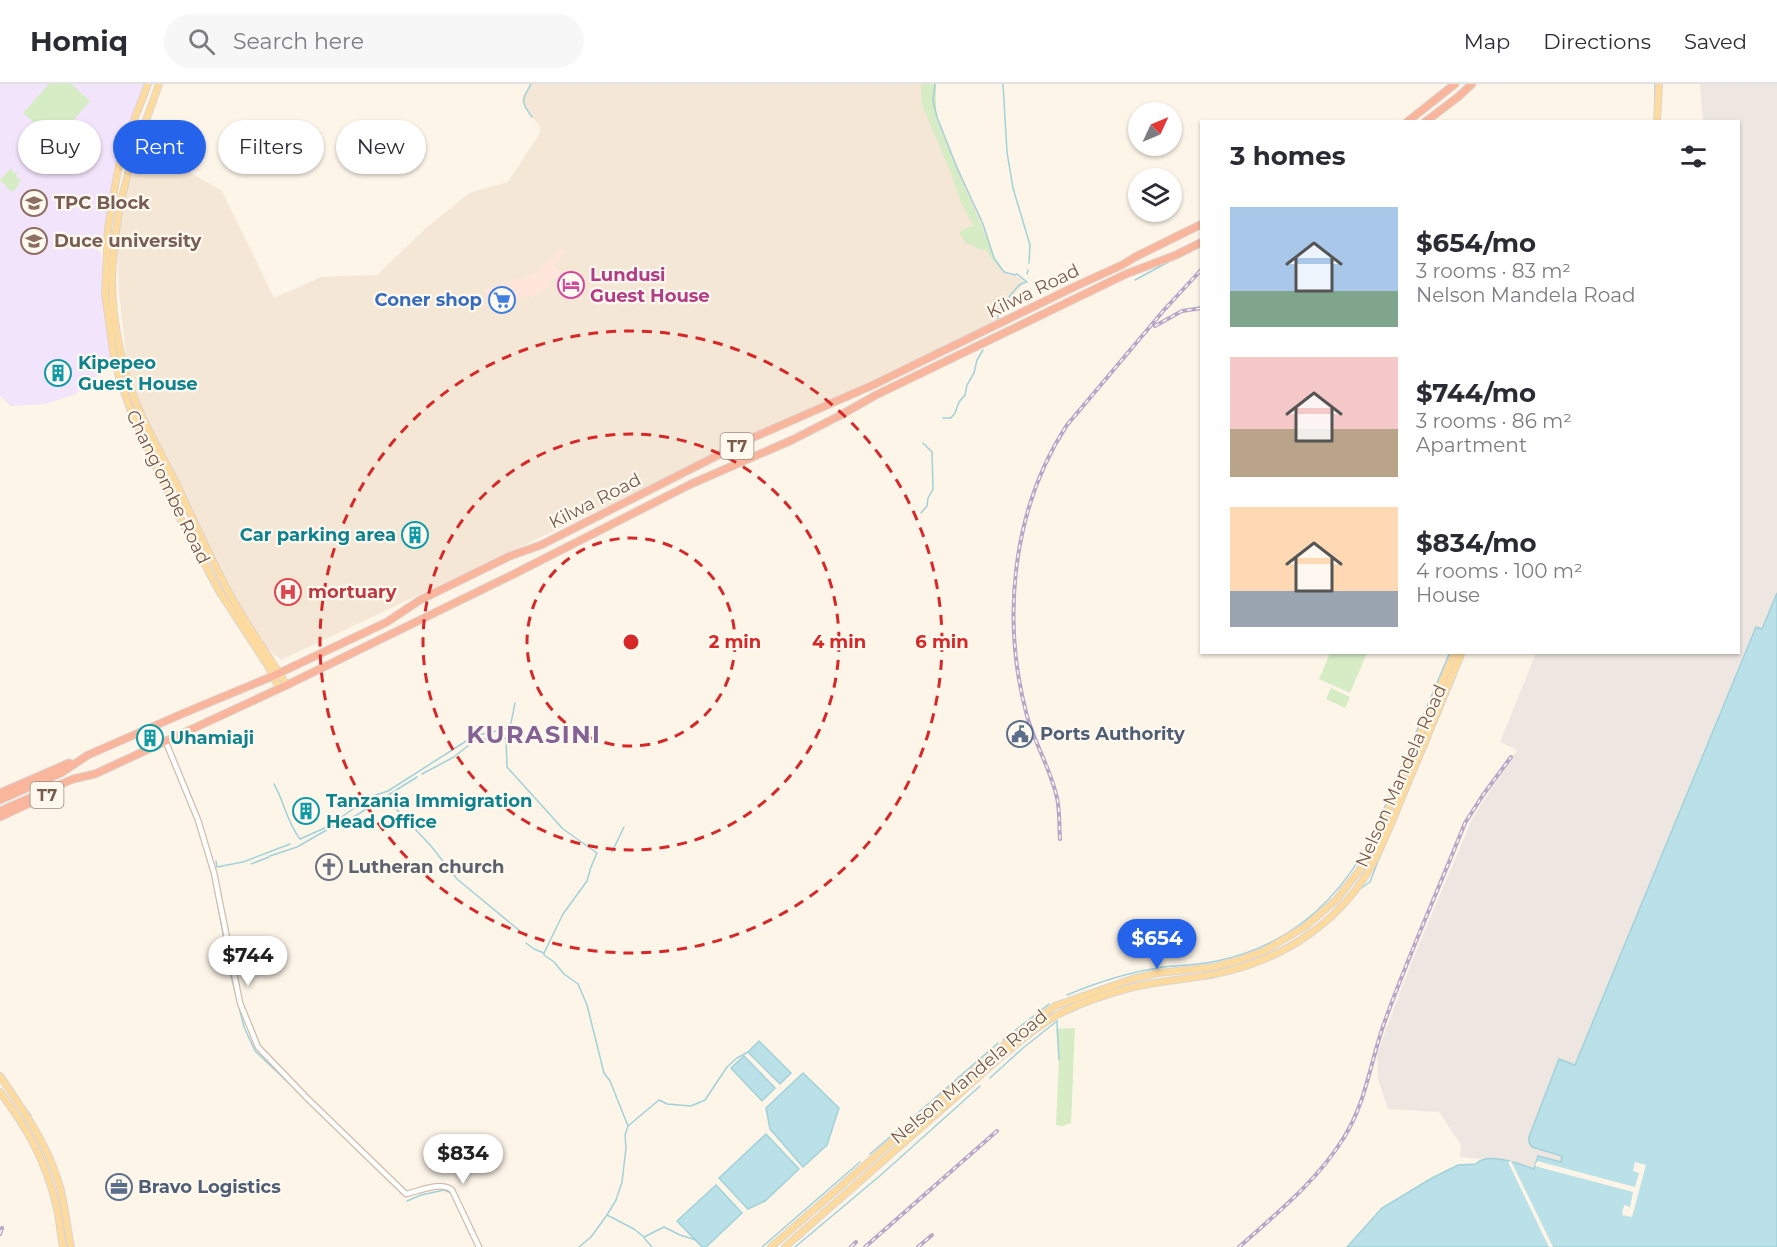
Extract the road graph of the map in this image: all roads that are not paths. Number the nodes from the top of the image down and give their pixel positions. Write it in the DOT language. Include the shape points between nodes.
graph roads {
  1 [pos="148,84"];
  2 [pos="159,84"];
  3 [pos="1455,84"];
  4 [pos="1472,84"];
  5 [pos="1659,84"];
  6 [pos="1410,120"];
  7 [pos="1428,120"];
  8 [pos="1657,120"];
  9 [pos="1200,225"];
  10 [pos="1200,243"];
  11 [pos="1454,654"];
  12 [pos="1461,654"];
  13 [pos="270,663"];
  14 [pos="290,668"];
  15 [pos="277,675"];
  16 [pos="264,680"];
  17 [pos="287,685"];
  18 [pos="279,688"];
  19 [pos="165,740"];
  20 [pos="87,755"];
  21 [pos="94,774"];
  22 [pos="0,793"];
  23 [pos="0,800"];
  24 [pos="0,811"];
  25 [pos="0,817"];
  26 [pos="0,1076"];
  27 [pos="0,1092"];
  28 [pos="63,1247"];
  29 [pos="71,1247"];
  30 [pos="479,1247"];
  31 [pos="771,1247"];
  32 [pos="785,1247"];
  1 -- 13 [label="main road, Chang'ombe Road" via="123,151 108,228 105,294 113,351 134,419 177,512 219,591"];
  2 -- 13 [label="main road, Chang'ombe Road" via="122,198 116,232 114,312 124,364 141,415 225,585"];
  3 -- 6 [label="highway"];
  4 -- 7 [label="highway"];
  5 -- 8 [label="main road"];
  9 -- 14 [label="highway, Kilwa Road / T7" via="873,386 752,438"];
  10 -- 17 [label="highway, Kilwa Road / T7" via="1126,274 792,440 691,484"];
  11 -- 31 [label="main road, Nelson Mandela Road" via="1362,867 1322,914 1286,939 1239,960 1132,979 1055,1006 972,1072"];
  12 -- 32 [label="main road, Nelson Mandela Road" via="1372,862 1342,906 1319,927 1295,945 1242,968 1134,987 1057,1015 977,1078"];
  13 -- 14 [label="main road"];
  13 -- 15 [label="main road, Chang'ombe Road"];
  13 -- 16 [label="main road"];
  14 -- 15 [label="highway, Kilwa Road / T7"];
  15 -- 16 [label="highway, Kilwa Road / T7"];
  15 -- 17 [label="main road, Chang'ombe Road"];
  15 -- 18 [label="main road, Chang'ombe Road"];
  16 -- 20 [label="highway, Kilwa Road / T7"];
  17 -- 18 [label="highway, Kilwa Road / T7"];
  18 -- 19 [label="highway, Kilwa Road / T7"];
  19 -- 21 [label="highway, Kilwa Road / T7"];
  19 -- 30 [label="street" via="198,820 214,873 240,1004 258,1047 406,1194 441,1186 452,1190"];
  20 -- 22 [label="highway, T7"];
  20 -- 23 [label="highway, Kilwa Road / T7" via="61,773"];
  21 -- 24 [label="highway, Kilwa Road / T7" via="73,779"];
  21 -- 25 [label="highway, T7"];
  26 -- 29 [label="main road" via="37,1132 53,1167"];
  27 -- 28 [label="main road" via="21,1120 41,1158 57,1208"];
}
